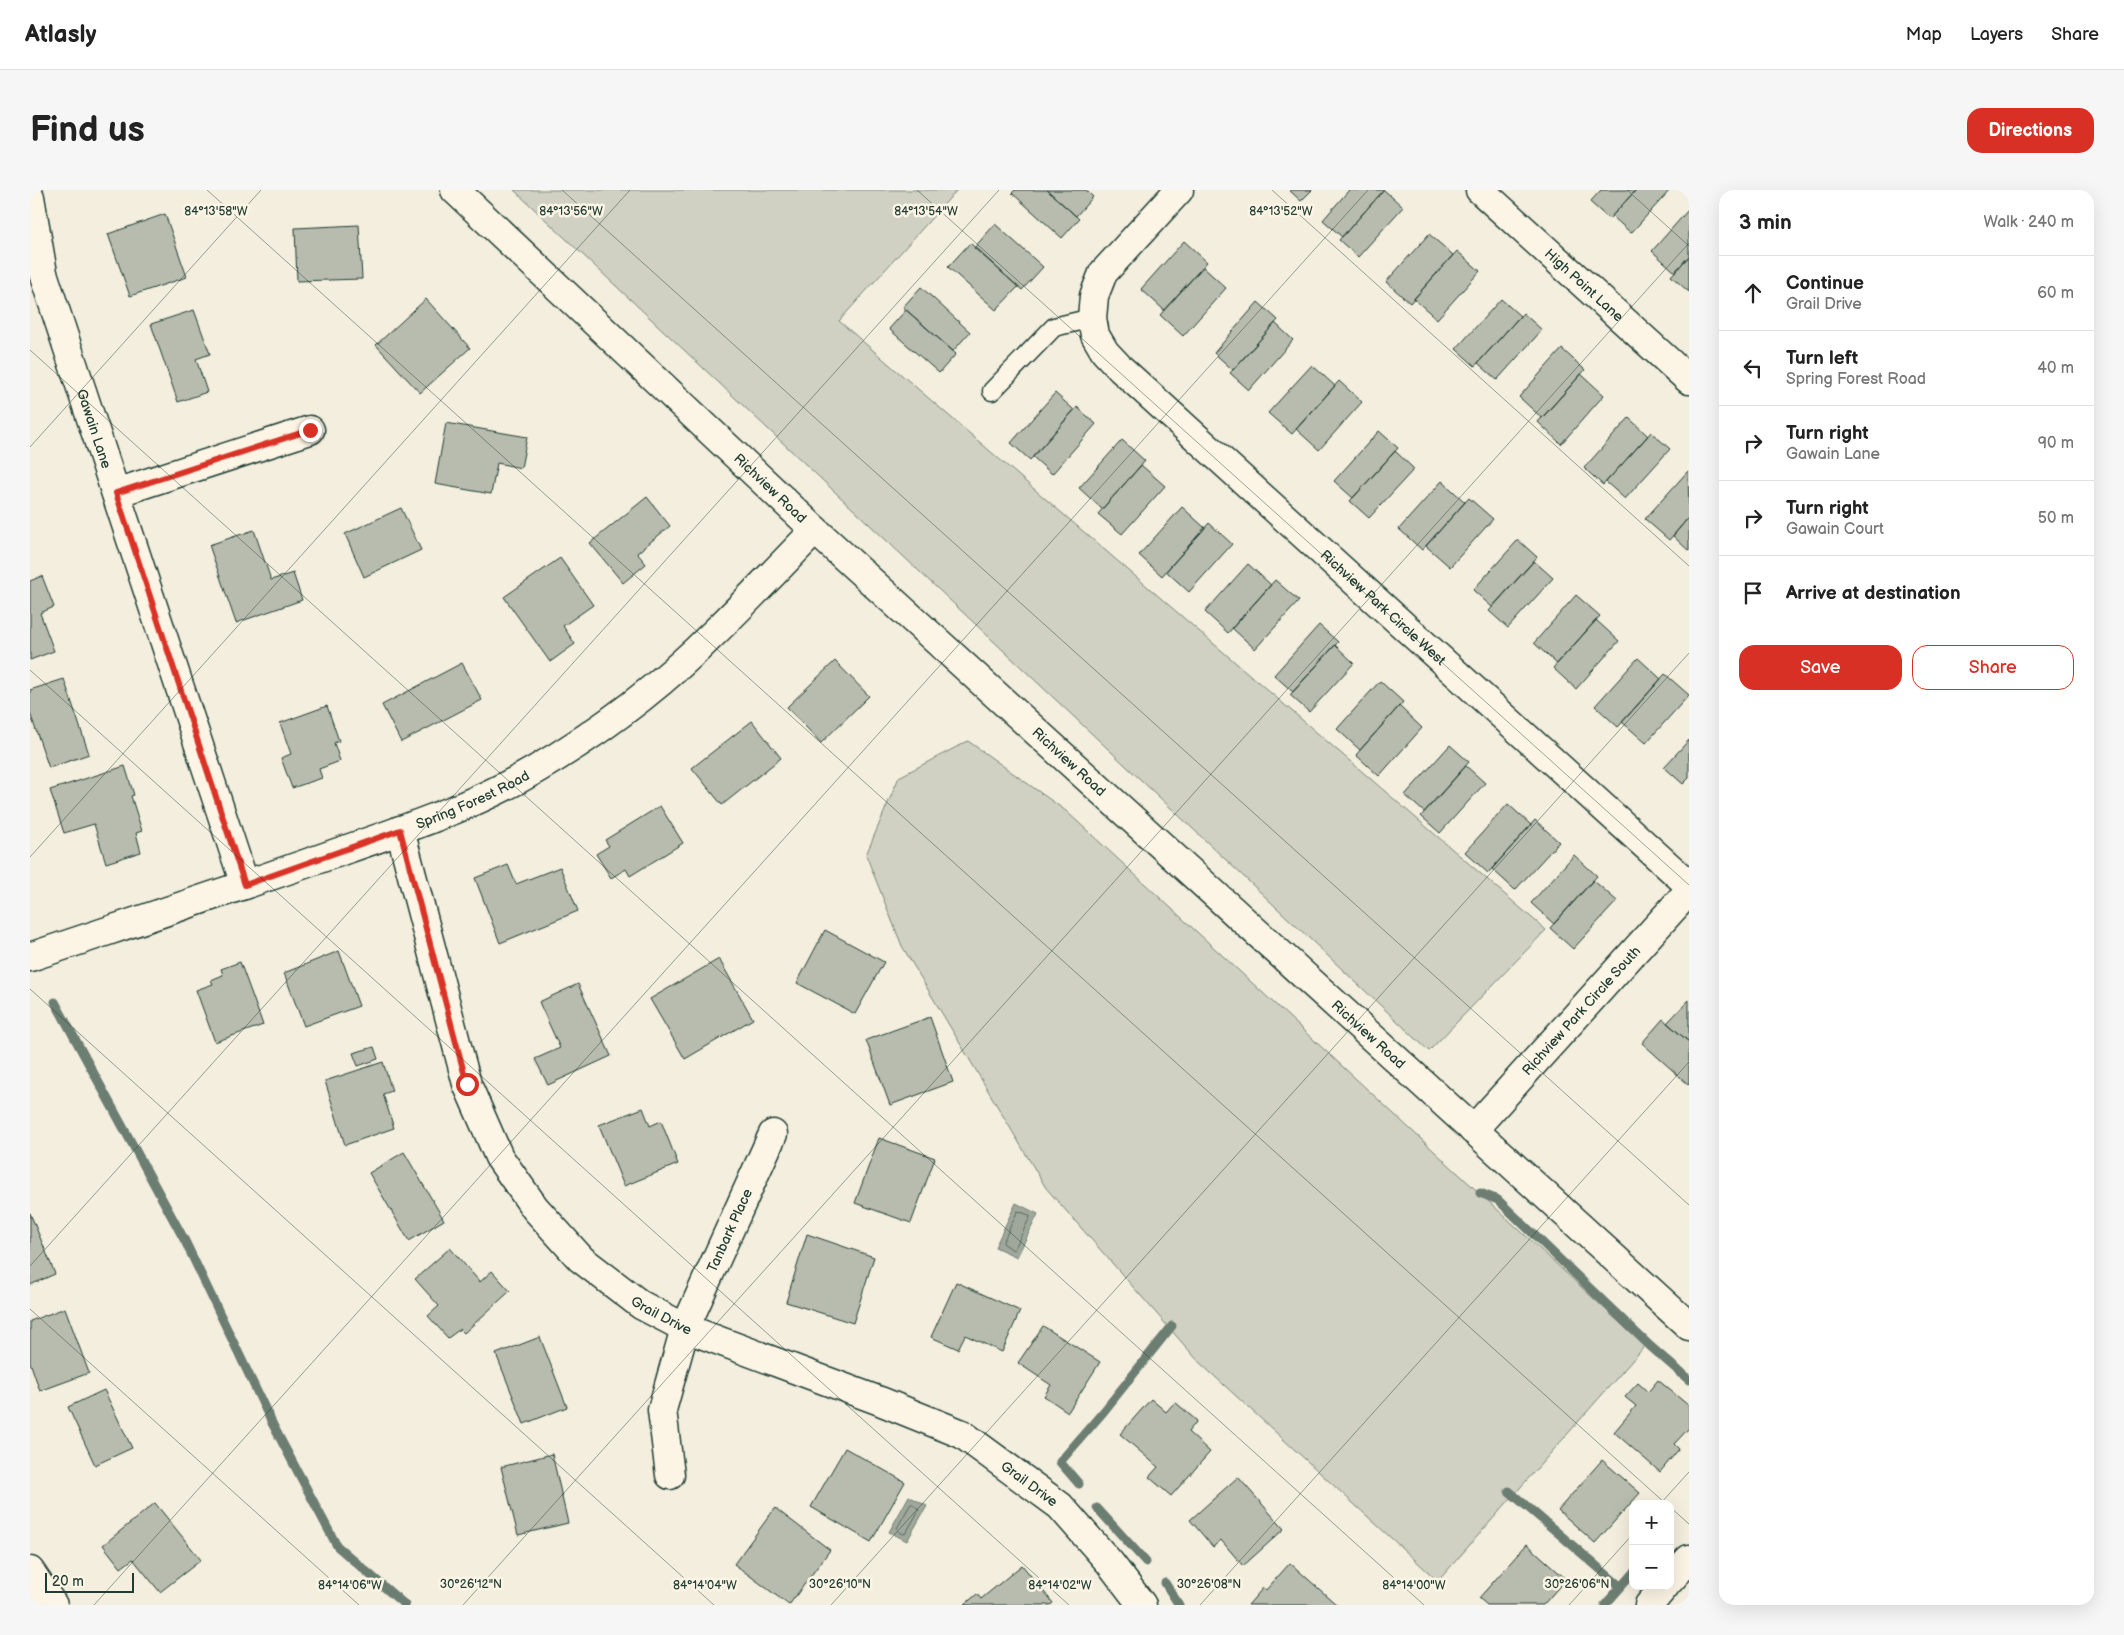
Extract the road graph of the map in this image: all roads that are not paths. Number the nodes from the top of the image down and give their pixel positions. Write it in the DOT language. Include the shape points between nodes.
graph roads {
  1 [pos="455,190"];
  2 [pos="1179,190"];
  3 [pos="1480,190"];
  4 [pos="30,197"];
  5 [pos="1092,318"];
  6 [pos="1689,380"];
  7 [pos="992,391"];
  8 [pos="310,430"];
  9 [pos="116,493"];
  10 [pos="815,530"];
  11 [pos="400,830"];
  12 [pos="245,885"];
  13 [pos="1689,885"];
  14 [pos="1689,891"];
  15 [pos="30,957"];
  16 [pos="1473,1130"];
  17 [pos="773,1134"];
  18 [pos="1689,1326"];
  19 [pos="686,1328"];
  20 [pos="670,1475"];
  21 [pos="1689,1559"];
  22 [pos="30,1572"];
  23 [pos="1674,1576"];
  24 [pos="1661,1590"];
  25 [pos="53,1605"];
  26 [pos="1142,1605"];
  27 [pos="1648,1605"];
  1 -- 10 [label="street, Richview Road"];
  2 -- 5 [label="street" via="1103,273 1094,296"];
  3 -- 6 [label="street, High Point Lane"];
  4 -- 9 [label="street, Gawain Lane" via="43,273"];
  5 -- 7 [label="lane" via="1054,327"];
  5 -- 13 [label="street, Richview Park Circle West" via="1095,335 1121,369"];
  8 -- 9 [label="street"];
  9 -- 12 [label="street, Gawain Lane"];
  10 -- 11 [label="street, Spring Forest Road" via="715,633 657,685 595,732 535,770 476,801"];
  10 -- 16 [label="street, Richview Road"];
  11 -- 12 [label="street, Spring Forest Road"];
  11 -- 19 [label="street, Grail Drive" via="467,1084 500,1157 535,1208 581,1258 641,1305"];
  12 -- 15 [label="street, Spring Forest Road"];
  14 -- 16 [label="street, Richview Park Circle South"];
  16 -- 18 [label="street, Richview Road"];
  17 -- 19 [label="street, Tanbark Place"];
  19 -- 20 [label="street, Tanbark Place" via="662,1410"];
  19 -- 26 [label="street, Grail Drive" via="962,1434 1060,1506"];
  21 -- 23 [label="street"];
  22 -- 25 [label="street"];
  24 -- 27 [label="street"];
}
